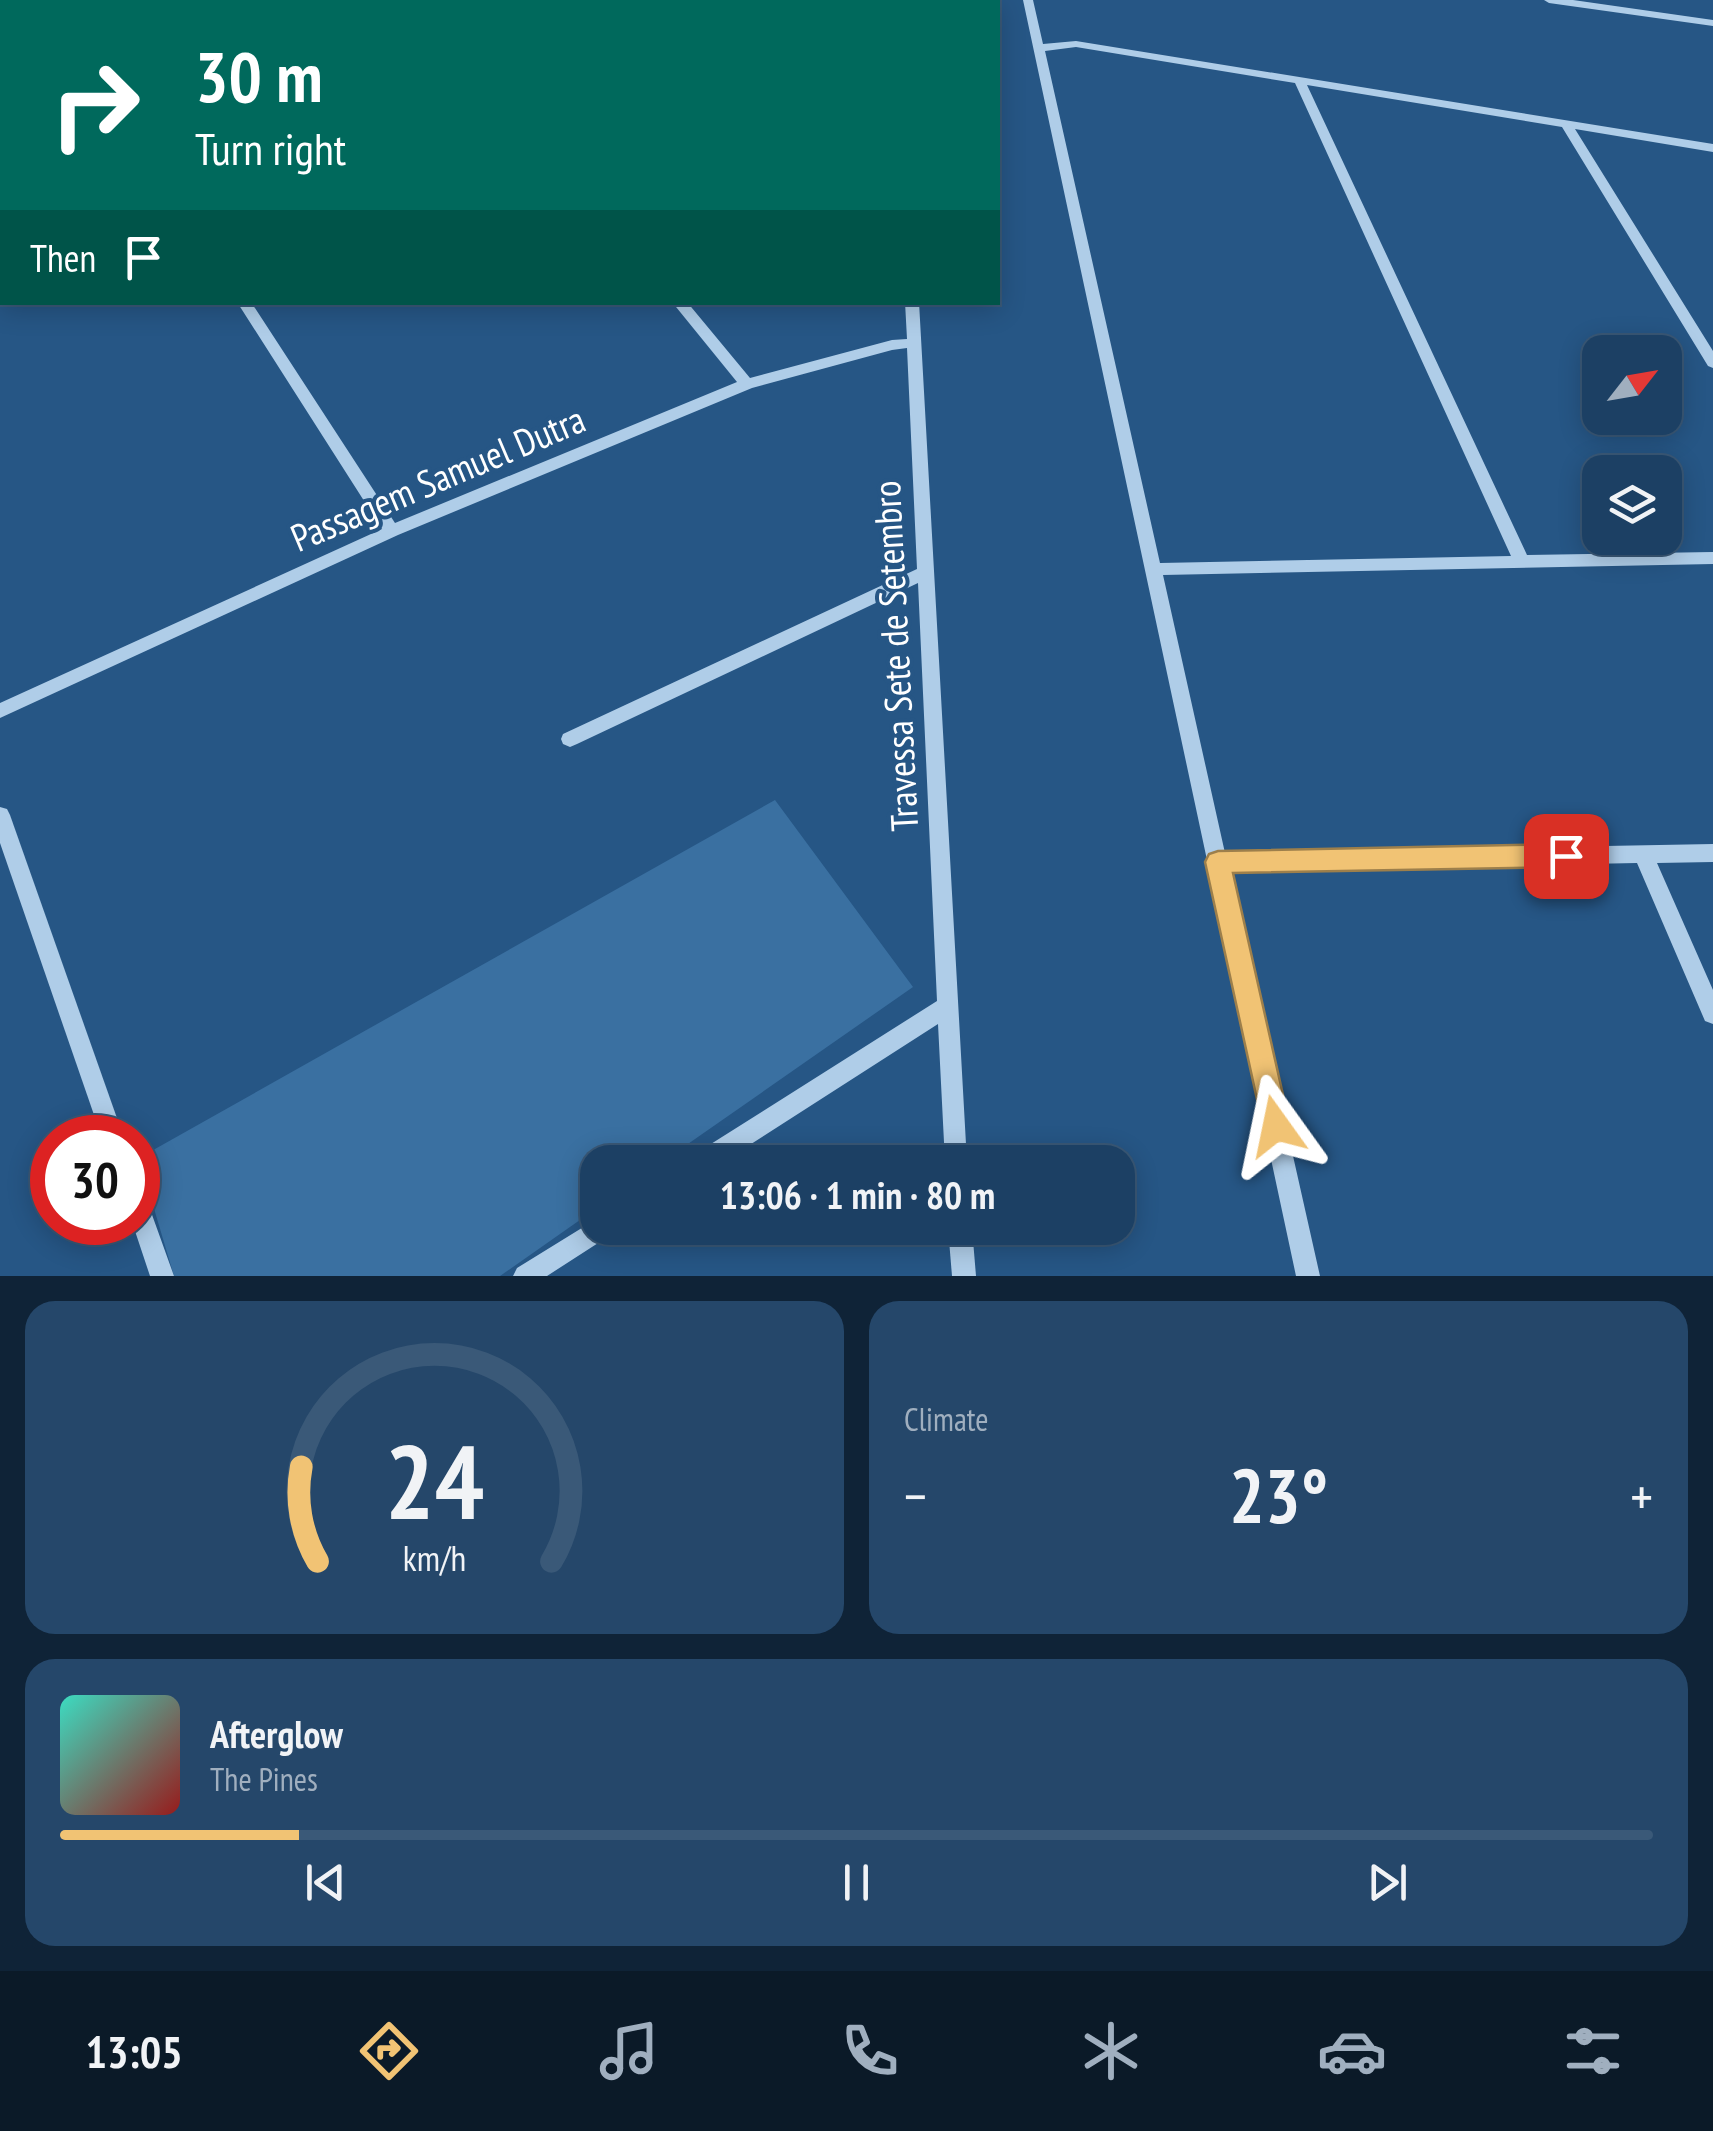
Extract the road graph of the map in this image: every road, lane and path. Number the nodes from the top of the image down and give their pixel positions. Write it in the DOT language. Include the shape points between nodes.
graph roads {
  1 [pos="1028,0"];
  2 [pos="1549,0"];
  3 [pos="1713,23"];
  4 [pos="1040,48"];
  5 [pos="1299,80"];
  6 [pos="1566,124"];
  7 [pos="1713,148"];
  8 [pos="246,305"];
  9 [pos="681,305"];
  10 [pos="912,305"];
  11 [pos="915,343"];
  12 [pos="1713,363"];
  13 [pos="747,384"];
  14 [pos="392,531"];
  15 [pos="1713,558"];
  16 [pos="1522,562"];
  17 [pos="1154,569"];
  18 [pos="924,573"];
  19 [pos="0,711"];
  20 [pos="570,739"];
  21 [pos="0,815"];
  22 [pos="1713,853"];
  23 [pos="1643,854"];
  24 [pos="1218,862"];
  25 [pos="946,1006"];
  26 [pos="1713,1014"];
  27 [pos="106,1115"];
  28 [pos="729,1145"];
  29 [pos="955,1145"];
  30 [pos="580,1241"];
  31 [pos="151,1245"];
  32 [pos="961,1245"];
  33 [pos="162,1276"];
  34 [pos="525,1276"];
  35 [pos="964,1276"];
  36 [pos="1308,1276"];
  1 -- 4 [label="street"];
  2 -- 3 [label="street"];
  4 -- 5 [label="street" via="1076,44"];
  4 -- 17 [label="street"];
  5 -- 6 [label="street"];
  5 -- 16 [label="street"];
  6 -- 7 [label="street"];
  6 -- 12 [label="street"];
  8 -- 14 [label="street"];
  9 -- 13 [label="street"];
  10 -- 11 [label="street, Travessa Sete de Setembro"];
  11 -- 13 [label="street, Passagem Samuel Dutra"];
  11 -- 18 [label="street, Travessa Sete de Setembro"];
  13 -- 14 [label="street, Passagem Samuel Dutra"];
  14 -- 19 [label="street, Passagem Samuel Dutra"];
  15 -- 16 [label="street"];
  16 -- 17 [label="street"];
  17 -- 24 [label="street"];
  18 -- 20 [label="street"];
  18 -- 25 [label="street, Travessa Sete de Setembro"];
  21 -- 27 [label="street"];
  22 -- 23 [label="street"];
  23 -- 24 [label="street"];
  23 -- 26 [label="street"];
  24 -- 36 [label="street"];
  25 -- 28 [label="street"];
  25 -- 29 [label="street, Travessa Sete de Setembro"];
  30 -- 34 [label="street"];
  31 -- 33 [label="street"];
  32 -- 35 [label="street"];
}
